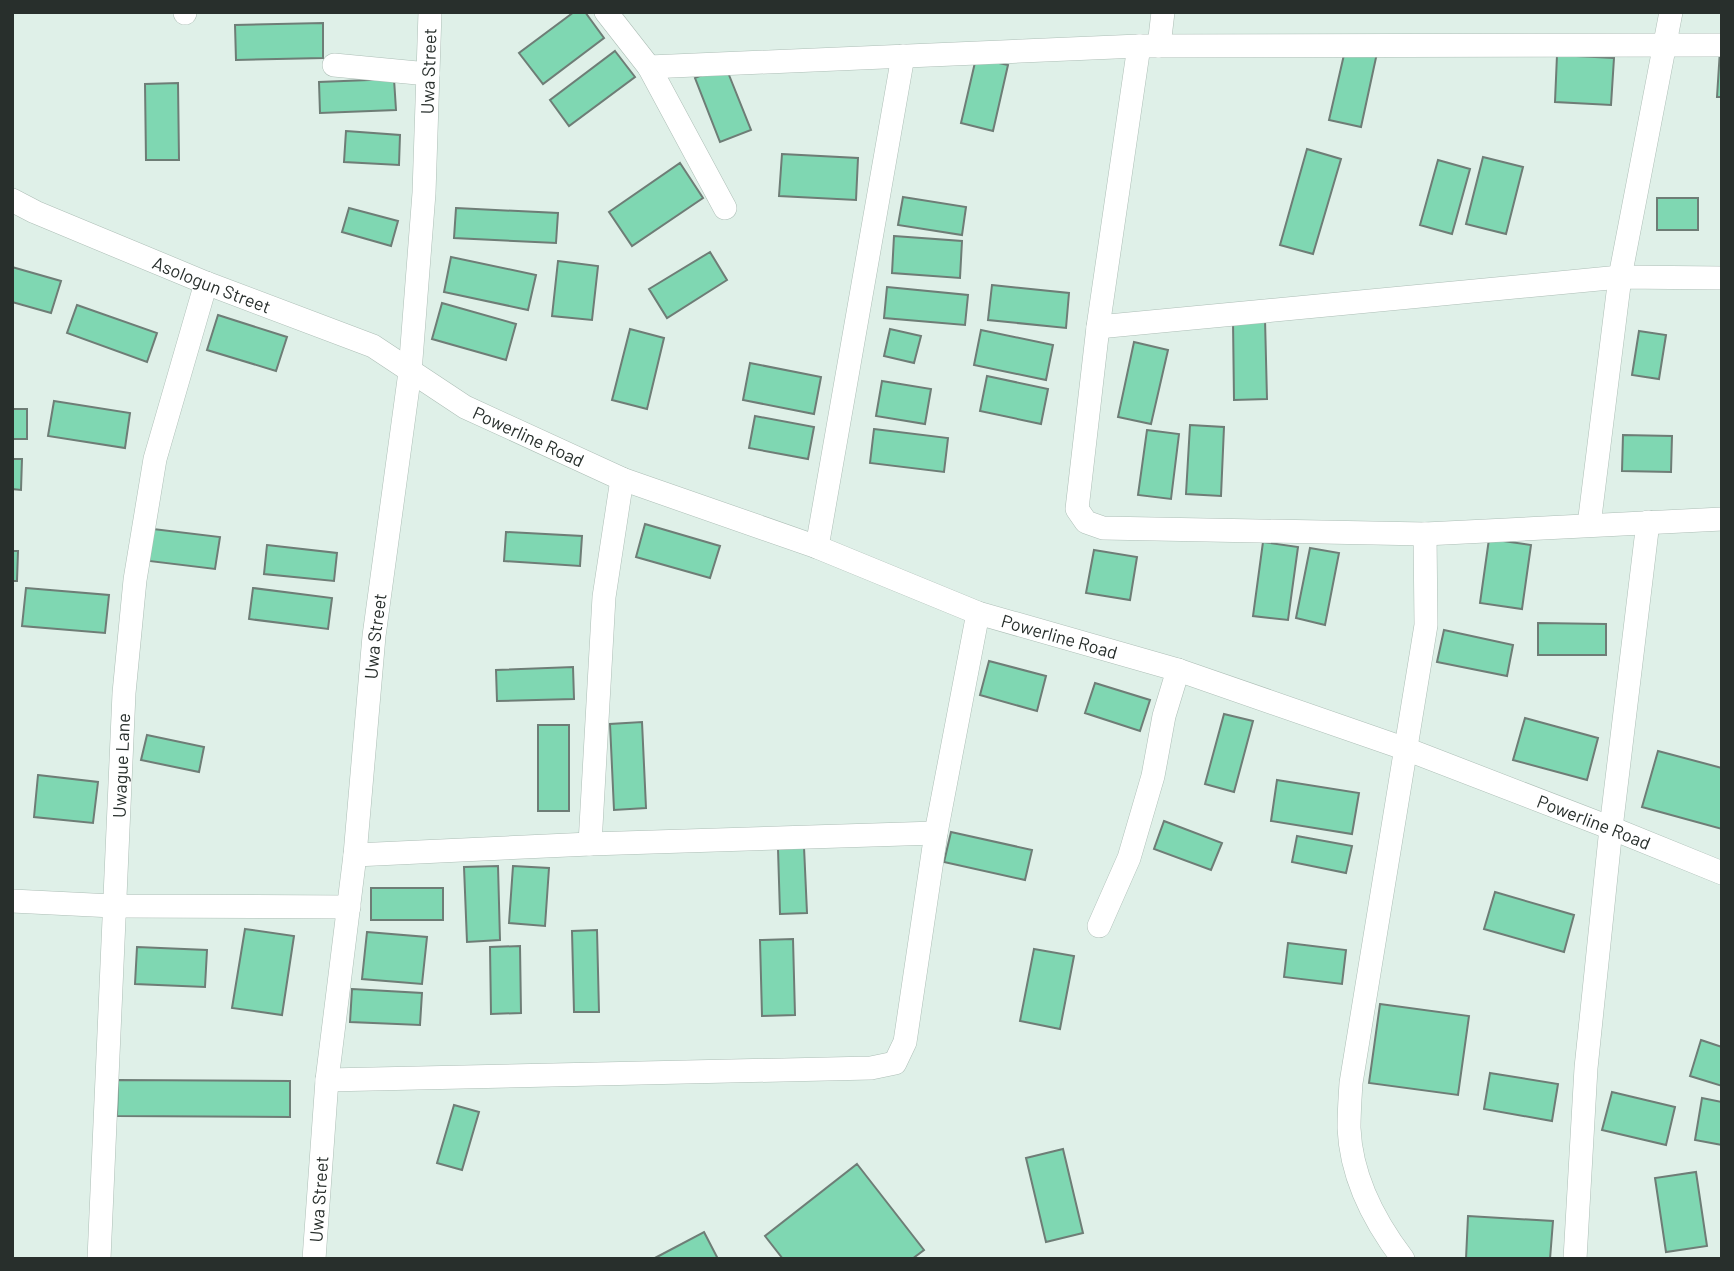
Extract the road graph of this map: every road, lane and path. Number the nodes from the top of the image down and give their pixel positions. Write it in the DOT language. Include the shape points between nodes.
graph roads {
  1 [pos="429,12"];
  2 [pos="606,12"];
  3 [pos="1163,12"];
  4 [pos="1671,12"];
  5 [pos="1666,45"];
  6 [pos="1722,45"];
  7 [pos="1149,46"];
  8 [pos="903,56"];
  9 [pos="334,65"];
  10 [pos="649,67"];
  11 [pos="428,74"];
  12 [pos="12,200"];
  13 [pos="725,208"];
  14 [pos="1620,277"];
  15 [pos="1722,278"];
  16 [pos="206,283"];
  17 [pos="1098,327"];
  18 [pos="410,372"];
  19 [pos="622,479"];
  20 [pos="1722,519"];
  21 [pos="1648,522"];
  22 [pos="1589,524"];
  23 [pos="1425,534"];
  24 [pos="817,547"];
  25 [pos="978,613"];
  26 [pos="1178,670"];
  27 [pos="1406,749"];
  28 [pos="1611,828"];
  29 [pos="936,833"];
  30 [pos="590,844"];
  31 [pos="355,855"];
  32 [pos="1722,873"];
  33 [pos="12,901"];
  34 [pos="113,906"];
  35 [pos="349,906"];
  36 [pos="1099,926"];
  37 [pos="327,1080"];
  38 [pos="99,1259"];
  39 [pos="314,1259"];
  40 [pos="1403,1259"];
  41 [pos="1575,1259"];
  1 -- 11 [label="street, Uwa Street"];
  2 -- 10 [label="street"];
  3 -- 7 [label="street"];
  4 -- 5 [label="street"];
  5 -- 6 [label="street"];
  5 -- 7 [label="street"];
  5 -- 14 [label="street"];
  7 -- 8 [label="street"];
  7 -- 17 [label="street"];
  8 -- 10 [label="street"];
  8 -- 24 [label="street"];
  9 -- 11 [label="street"];
  10 -- 13 [label="street"];
  11 -- 18 [label="street, Uwa Street"];
  12 -- 16 [label="street, Asologun Street"];
  14 -- 15 [label="street"];
  14 -- 17 [label="street"];
  14 -- 22 [label="street"];
  16 -- 18 [label="street, Asologun Street" via="373,346"];
  16 -- 34 [label="street, Uwague Lane" via="155,459 135,580"];
  17 -- 23 [label="street" via="1077,509 1086,522 1103,528"];
  18 -- 19 [label="street, Powerline Road" via="465,407"];
  18 -- 31 [label="street, Uwa Street" via="374,636"];
  19 -- 24 [label="street, Powerline Road"];
  19 -- 30 [label="street" via="604,597"];
  20 -- 21 [label="street"];
  21 -- 22 [label="street"];
  21 -- 28 [label="street"];
  22 -- 23 [label="street"];
  23 -- 27 [label="street" via="1426,625"];
  24 -- 25 [label="street, Powerline Road"];
  25 -- 26 [label="street, Powerline Road"];
  25 -- 29 [label="street"];
  26 -- 27 [label="street, Powerline Road"];
  26 -- 36 [label="street" via="1129,858"];
  27 -- 28 [label="street, Powerline Road"];
  27 -- 40 [label="street" via="1351,1083 1349,1129 1360,1186"];
  28 -- 32 [label="street, Powerline Road"];
  28 -- 41 [label="street" via="1586,1068"];
  29 -- 30 [label="street"];
  29 -- 37 [label="street" via="905,1042 895,1063 871,1068"];
  30 -- 31 [label="street"];
  31 -- 35 [label="street, Uwa Street"];
  33 -- 34 [label="street"];
  34 -- 35 [label="street"];
  34 -- 38 [label="street, Uwague Lane"];
  35 -- 37 [label="street, Uwa Street"];
  37 -- 39 [label="street, Uwa Street"];
}
